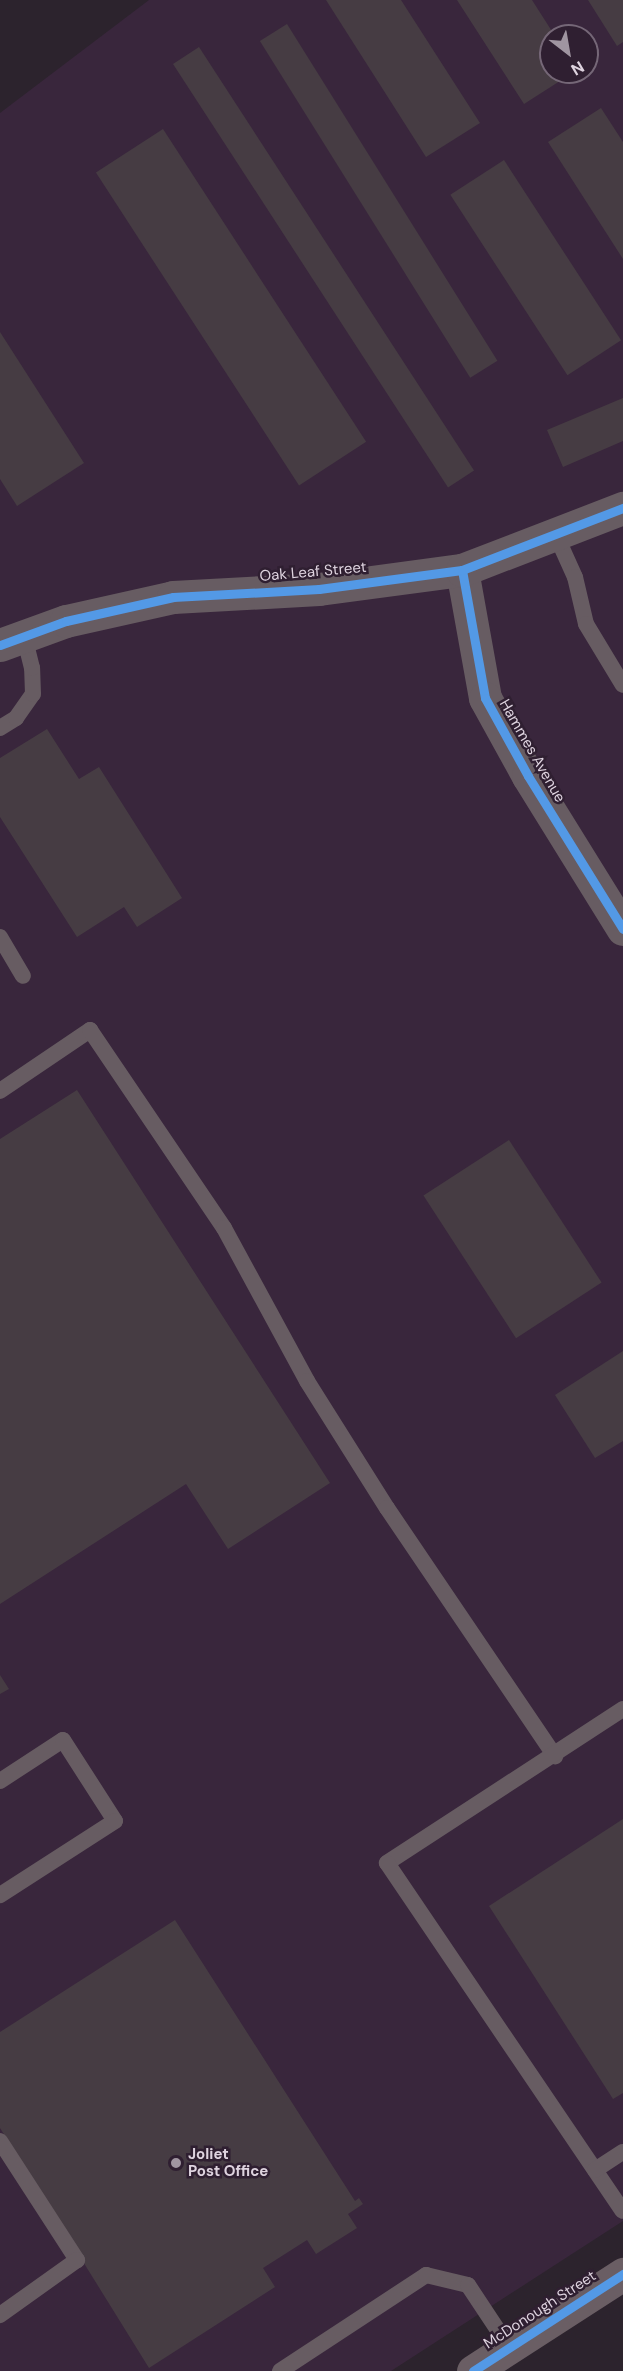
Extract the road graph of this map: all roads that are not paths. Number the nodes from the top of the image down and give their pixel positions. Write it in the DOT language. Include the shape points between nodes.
graph roads {
  1 [pos="623,508"];
  2 [pos="556,534"];
  3 [pos="462,570"];
  4 [pos="12,641"];
  5 [pos="623,685"];
  6 [pos="0,728"];
  7 [pos="623,928"];
  8 [pos="0,937"];
  9 [pos="23,976"];
  10 [pos="0,1091"];
  11 [pos="623,1709"];
  12 [pos="555,1756"];
  13 [pos="0,1781"];
  14 [pos="0,1895"];
  15 [pos="0,2141"];
  16 [pos="623,2152"];
  17 [pos="595,2170"];
  18 [pos="623,2211"];
  19 [pos="623,2274"];
  20 [pos="0,2315"];
  21 [pos="509,2347"];
  22 [pos="280,2371"];
  23 [pos="473,2371"];
  1 -- 2 [label="street, Oak Leaf Street"];
  2 -- 3 [label="street, Oak Leaf Street"];
  2 -- 5 [label="lane" via="574,577 586,624"];
  3 -- 4 [label="street, Oak Leaf Street" via="319,589 173,597 66,621"];
  3 -- 7 [label="street, Hammes Avenue" via="485,698 528,776"];
  4 -- 6 [label="lane" via="32,668 33,694 16,718"];
  8 -- 9 [label="lane"];
  10 -- 12 [label="lane" via="90,1030 224,1228 307,1381 387,1508"];
  11 -- 12 [label="lane"];
  12 -- 17 [label="lane" via="387,1863"];
  13 -- 14 [label="lane" via="63,1740 115,1821"];
  15 -- 20 [label="lane" via="77,2260"];
  16 -- 17 [label="lane"];
  17 -- 18 [label="lane"];
  19 -- 21 [label="street, McDonough Street"];
  21 -- 22 [label="lane" via="468,2285 426,2275"];
  21 -- 23 [label="street, McDonough Street"];
}
